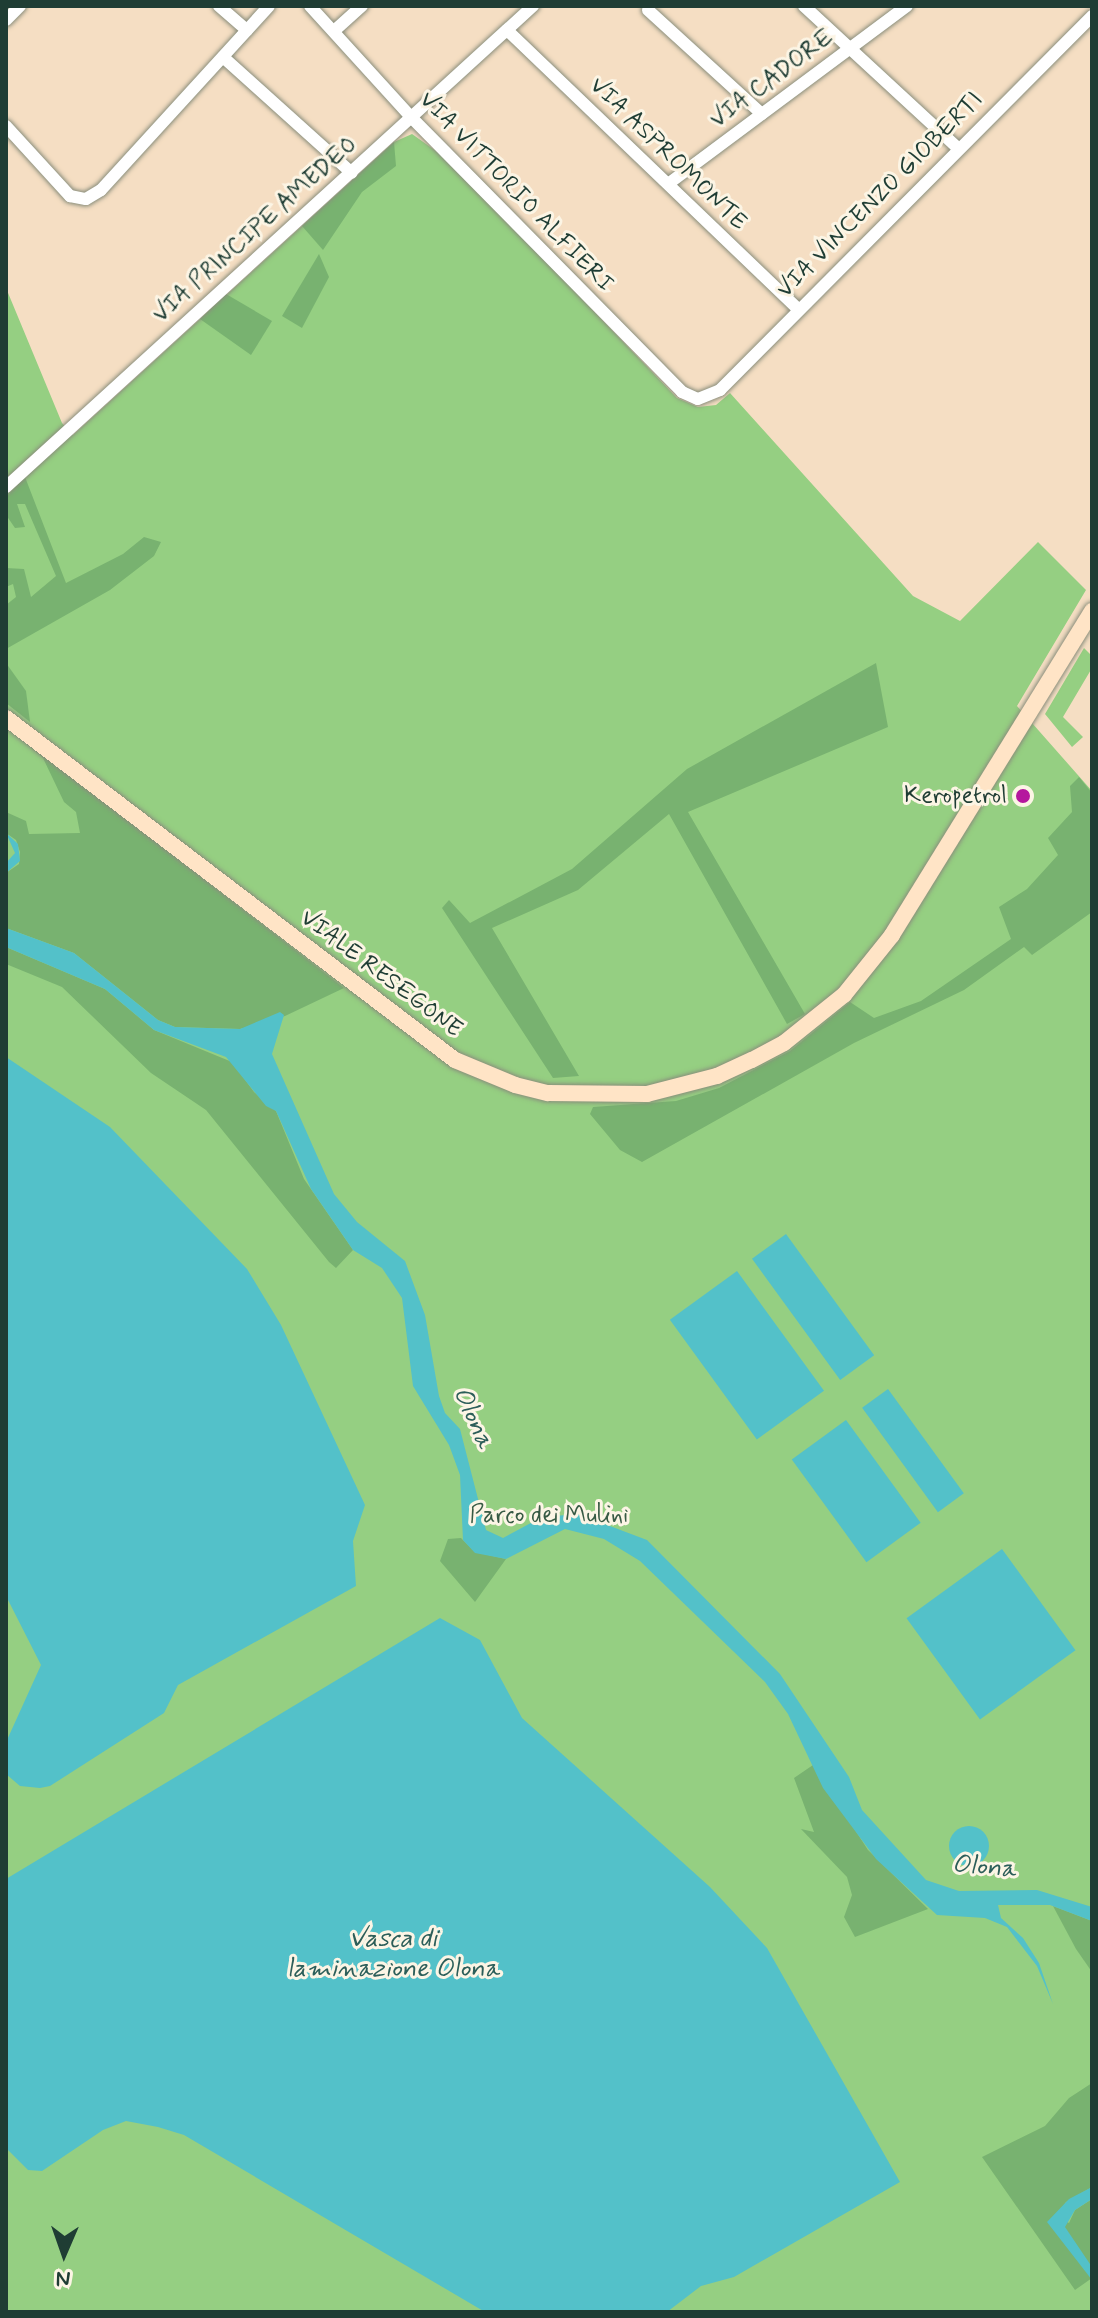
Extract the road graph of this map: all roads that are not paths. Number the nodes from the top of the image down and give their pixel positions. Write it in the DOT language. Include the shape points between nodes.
graph roads {
  1 [pos="20,6"];
  2 [pos="219,6"];
  3 [pos="269,6"];
  4 [pos="310,6"];
  5 [pos="362,6"];
  6 [pos="533,6"];
  7 [pos="804,6"];
  8 [pos="903,7"];
  9 [pos="648,10"];
  10 [pos="1092,16"];
  11 [pos="6,20"];
  12 [pos="247,30"];
  13 [pos="507,30"];
  14 [pos="334,31"];
  15 [pos="849,48"];
  16 [pos="223,57"];
  17 [pos="762,114"];
  18 [pos="410,116"];
  19 [pos="6,126"];
  20 [pos="957,147"];
  21 [pos="352,173"];
  22 [pos="668,184"];
  23 [pos="798,309"];
  24 [pos="698,399"];
  25 [pos="6,487"];
  26 [pos="1092,611"];
  27 [pos="6,718"];
  1 -- 11 [label="street"];
  2 -- 12 [label="street"];
  3 -- 12 [label="street"];
  4 -- 14 [label="street, VIA VITTORIO ALFIERI"];
  5 -- 14 [label="street"];
  6 -- 13 [label="street, VIA PRINCIPE AMEDEO"];
  7 -- 15 [label="street"];
  8 -- 15 [label="street, VIA CADORE"];
  9 -- 17 [label="street"];
  10 -- 20 [label="street, VIA VINCENZO GIOBERTI"];
  12 -- 16 [label="street"];
  13 -- 18 [label="street, VIA PRINCIPE AMEDEO"];
  13 -- 22 [label="street, VIA ASPROMONTE"];
  14 -- 18 [label="street, VIA VITTORIO ALFIERI"];
  15 -- 17 [label="street, VIA CADORE"];
  15 -- 20 [label="street"];
  16 -- 19 [label="street" via="101,190 86,199 70,196"];
  16 -- 21 [label="street"];
  17 -- 22 [label="street, VIA CADORE"];
  18 -- 21 [label="street, VIA PRINCIPE AMEDEO"];
  18 -- 24 [label="street, VIA VITTORIO ALFIERI" via="682,392"];
  20 -- 23 [label="street, VIA VINCENZO GIOBERTI"];
  21 -- 25 [label="street, VIA PRINCIPE AMEDEO"];
  22 -- 23 [label="street, VIA ASPROMONTE"];
  23 -- 24 [label="street, VIA VINCENZO GIOBERTI" via="720,390"];
  26 -- 27 [label="street, VIALE RESEGONE" via="892,935 844,995 784,1043 717,1076 647,1094 581,1097 515,1085 428,1043"];
}
